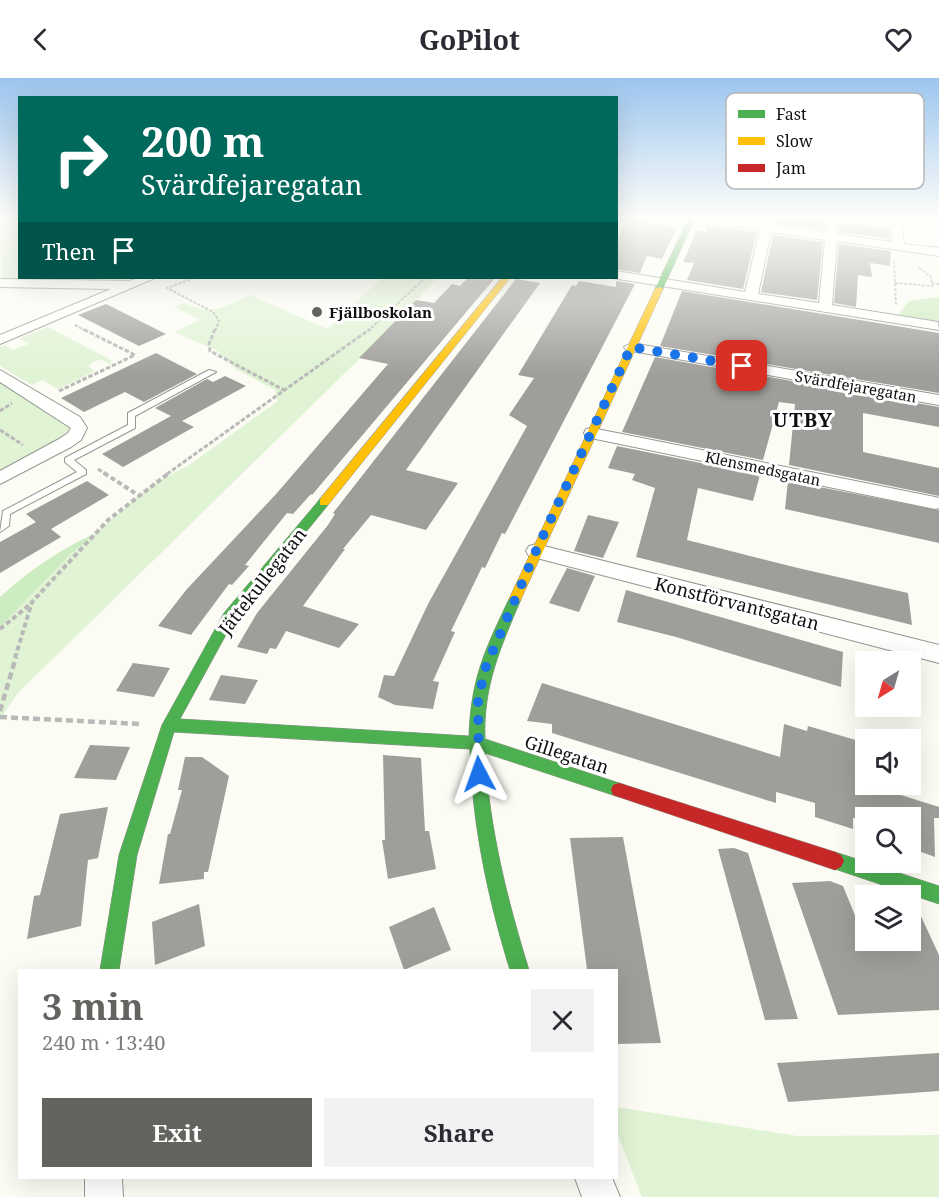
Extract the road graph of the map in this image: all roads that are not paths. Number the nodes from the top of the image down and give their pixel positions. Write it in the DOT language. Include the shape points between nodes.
graph roads {
  1 [pos="667,270"];
  2 [pos="757,270"];
  3 [pos="828,270"];
  4 [pos="618,275"];
  5 [pos="146,279"];
  6 [pos="505,279"];
  7 [pos="661,282"];
  8 [pos="0,283"];
  9 [pos="26,285"];
  10 [pos="60,285"];
  11 [pos="131,285"];
  12 [pos="751,295"];
  13 [pos="0,296"];
  14 [pos="94,301"];
  15 [pos="825,307"];
  16 [pos="938,326"];
  17 [pos="0,340"];
  18 [pos="631,347"];
  19 [pos="212,372"];
  20 [pos="0,375"];
  21 [pos="939,400"];
  22 [pos="592,433"];
  23 [pos="51,452"];
  24 [pos="68,460"];
  25 [pos="0,478"];
  26 [pos="934,503"];
  27 [pos="0,529"];
  28 [pos="536,551"];
  29 [pos="939,654"];
  30 [pos="169,725"];
  31 [pos="477,743"];
  32 [pos="939,895"];
  33 [pos="110,969"];
  34 [pos="519,969"];
  35 [pos="104,1179"];
  36 [pos="594,1179"];
  37 [pos="104,1197"];
  38 [pos="601,1197"];
  1 -- 7 [label="street"];
  2 -- 12 [label="street"];
  3 -- 15 [label="street"];
  4 -- 7 [label="street"];
  5 -- 11 [label="street"];
  6 -- 30 [label="street, Jättekullegatan" via="230,617"];
  7 -- 12 [label="street"];
  7 -- 18 [label="street"];
  8 -- 9 [label="street"];
  9 -- 10 [label="street"];
  9 -- 13 [label="street"];
  10 -- 11 [label="street"];
  10 -- 14 [label="street"];
  11 -- 14 [label="street"];
  12 -- 15 [label="street"];
  14 -- 17 [label="street"];
  15 -- 16 [label="street"];
  18 -- 21 [label="street, Svärdfejaregatan"];
  18 -- 22 [label="street"];
  19 -- 24 [label="lane" via="131,415 132,426"];
  20 -- 23 [label="street" via="74,421 79,428 75,436"];
  22 -- 26 [label="street, Klensmedsgatan"];
  22 -- 28 [label="street"];
  23 -- 24 [label="lane"];
  23 -- 25 [label="street"];
  24 -- 27 [label="lane" via="83,472 6,513"];
  28 -- 29 [label="street, Konstförvantsgatan"];
  28 -- 31 [label="street" via="485,669 478,702"];
  30 -- 31 [label="street, Gillegatan"];
  30 -- 33 [label="street, Jättekullegatan" via="128,855"];
  31 -- 32 [label="street, Gillegatan"];
  31 -- 34 [label="street" via="490,851 503,920"];
  35 -- 37 [label="street"];
  36 -- 38 [label="street"];
}
